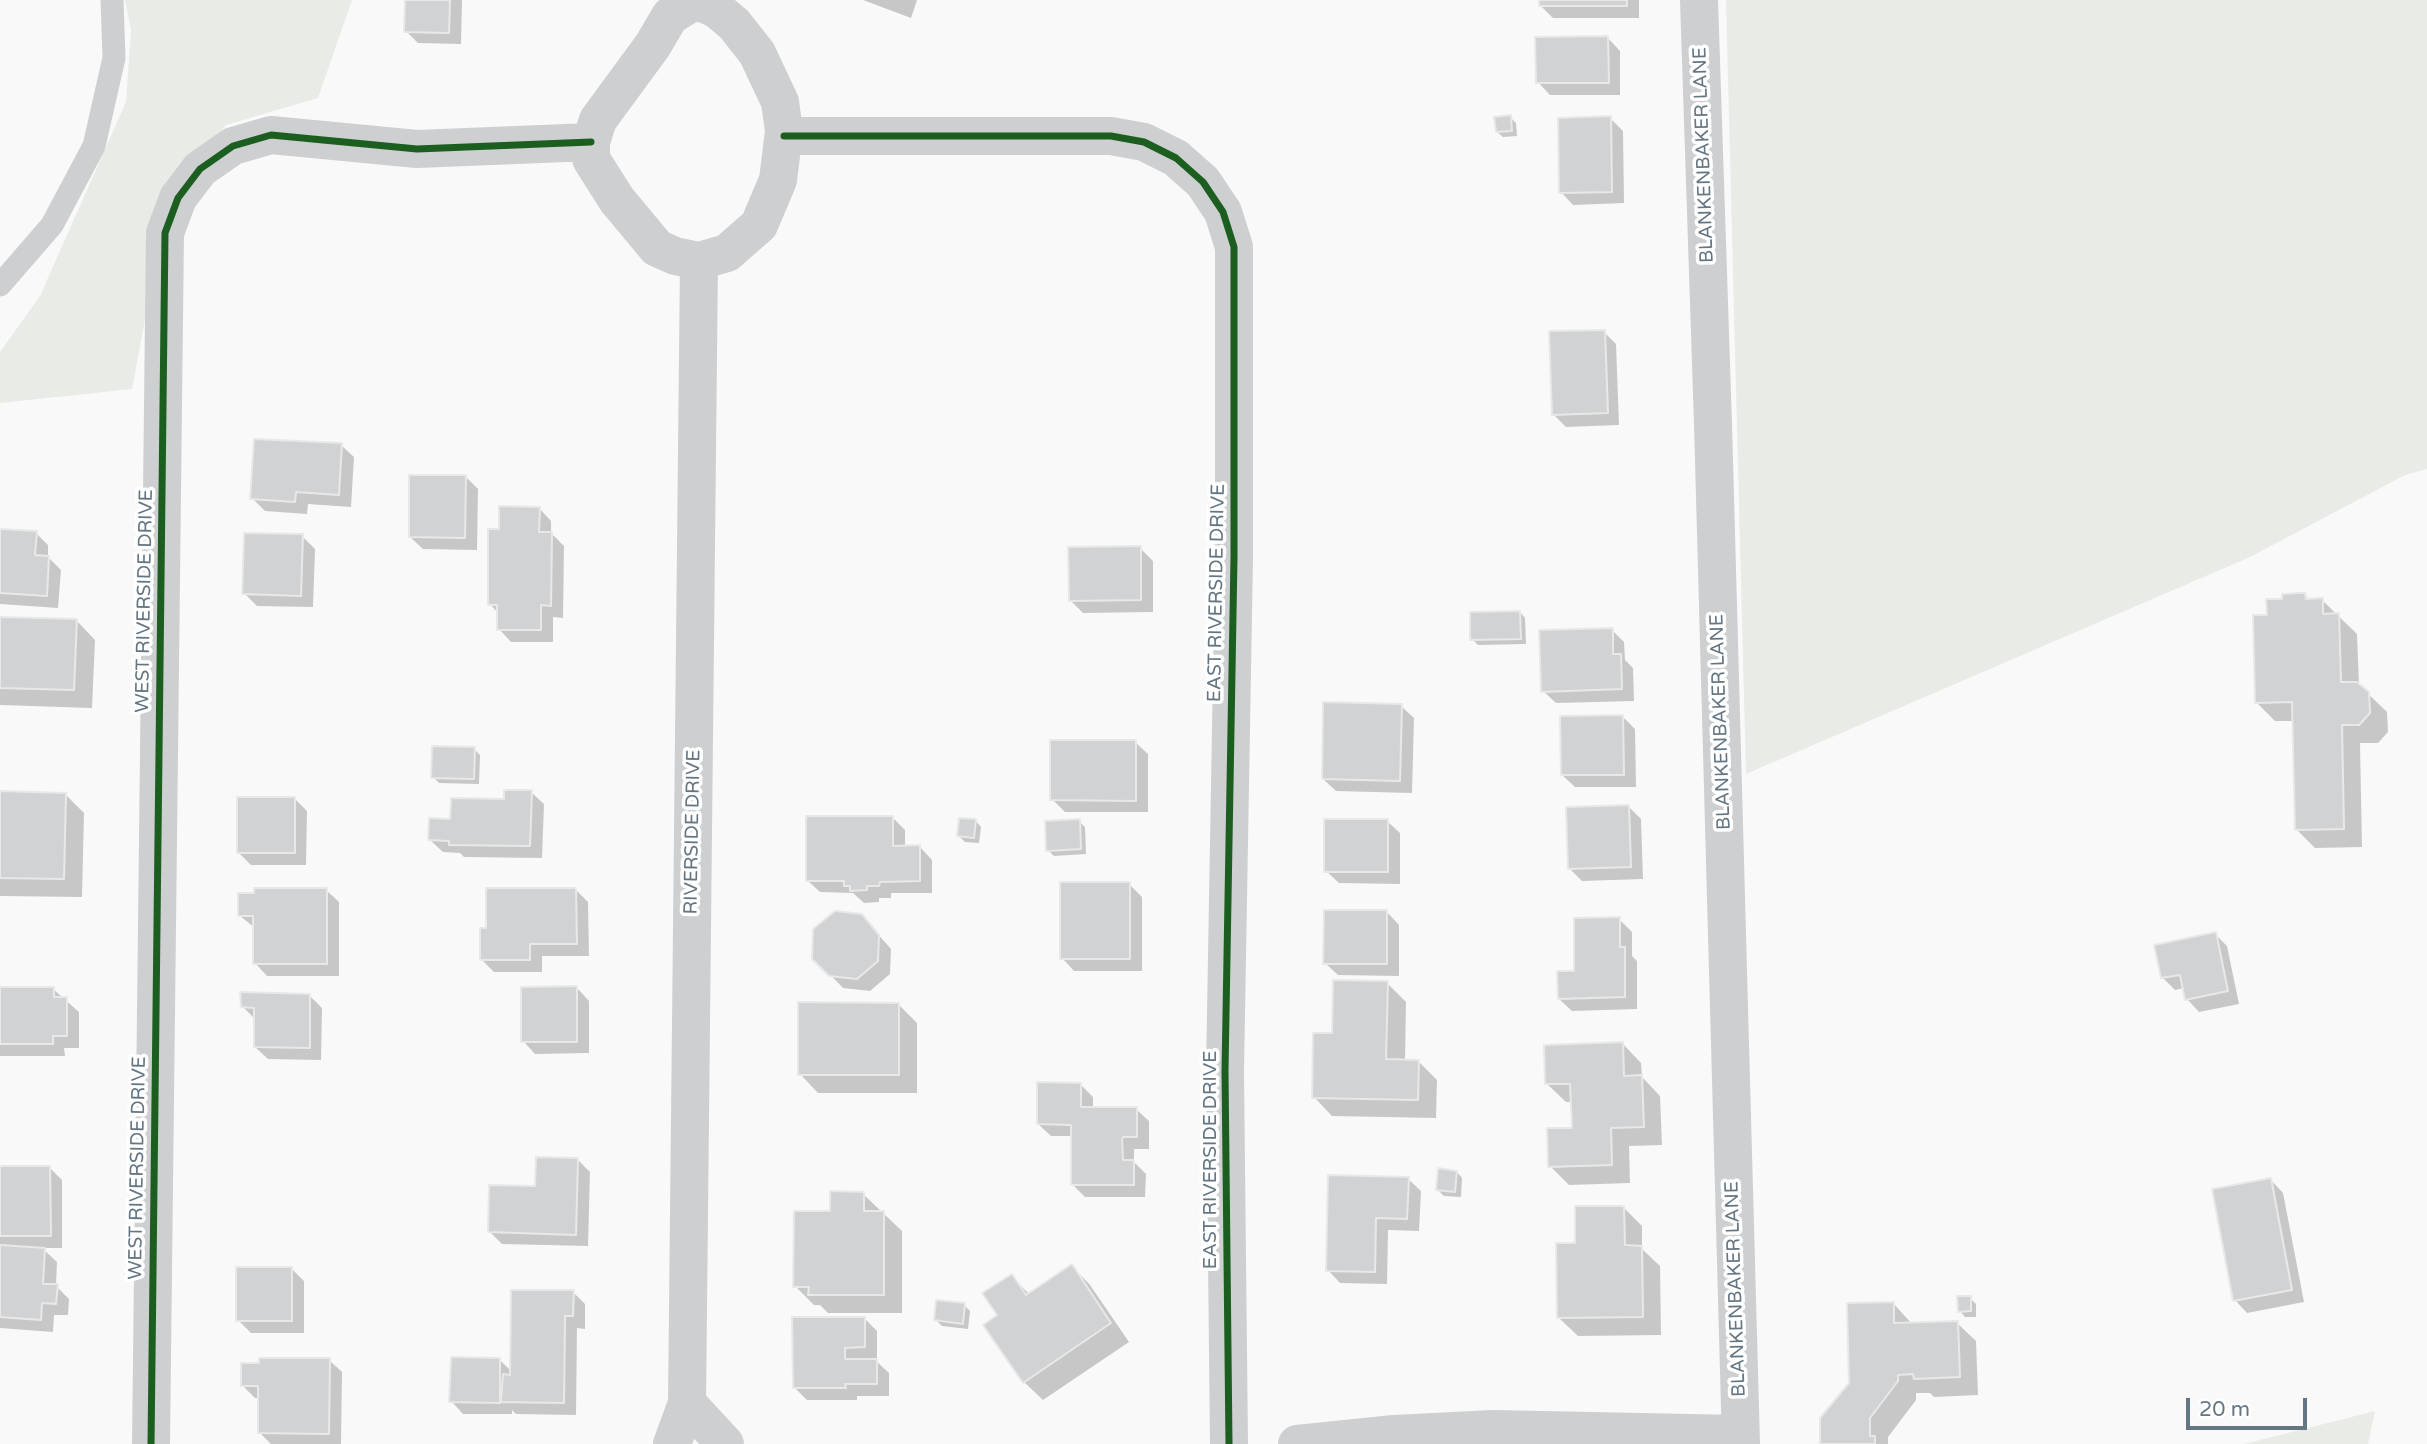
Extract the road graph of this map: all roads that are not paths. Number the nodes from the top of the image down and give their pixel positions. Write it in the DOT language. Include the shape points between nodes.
graph roads {
  1 [pos="112,0"];
  2 [pos="1699,0"];
  3 [pos="699,1"];
  4 [pos="784,136"];
  5 [pos="591,142"];
  6 [pos="699,261"];
  7 [pos="0,285"];
  8 [pos="687,1403"];
  9 [pos="1741,1439"];
  10 [pos="151,1444"];
  11 [pos="672,1444"];
  12 [pos="725,1444"];
  13 [pos="1229,1444"];
  14 [pos="1297,1444"];
  1 -- 7 [label="lane" via="114,58 94,146 52,225"];
  2 -- 9 [label="street, BLANKENBAKER LANE"];
  3 -- 4 [label="street" via="734,24 757,53 780,102"];
  3 -- 5 [label="street" via="670,16 598,120"];
  4 -- 6 [label="street" via="778,180 759,225 727,253"];
  4 -- 13 [label="street, EAST RIVERSIDE DRIVE" via="1111,136 1143,142 1176,158 1203,182 1223,212 1234,247 1225,1070"];
  5 -- 6 [label="street" via="591,159 657,248"];
  5 -- 10 [label="street, WEST RIVERSIDE DRIVE" via="417,149 271,135 233,146 200,169 178,198 165,233"];
  6 -- 8 [label="street, RIVERSIDE DRIVE"];
  8 -- 11 [label="street, RIVERSIDE DRIVE"];
  8 -- 12 [label="street"];
  9 -- 14 [label="street" via="1493,1429"];
}
